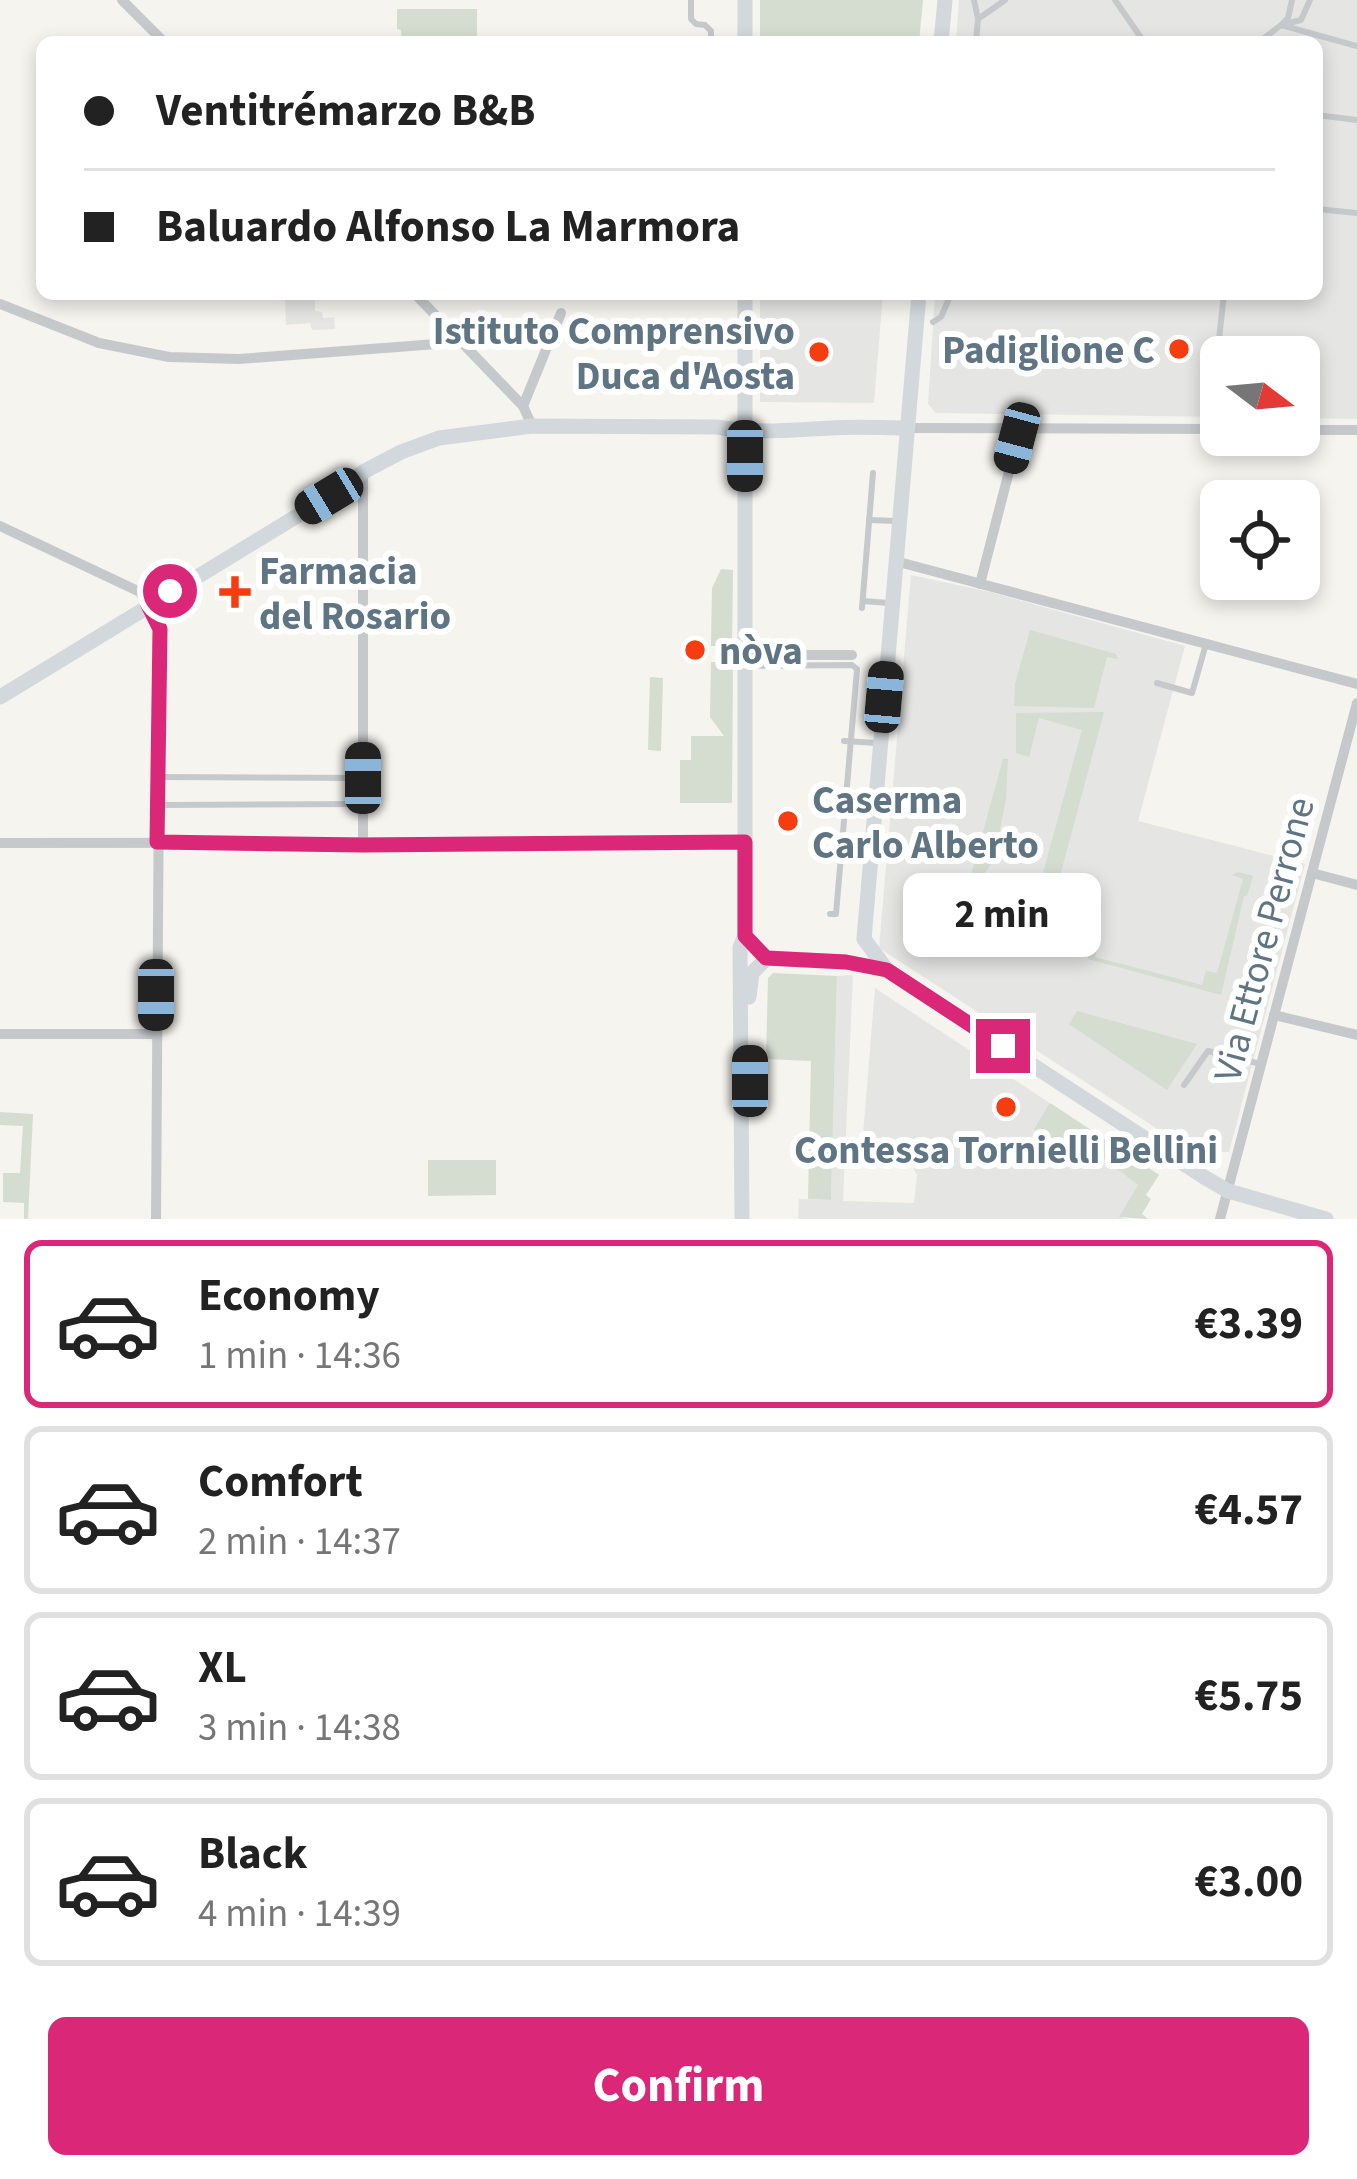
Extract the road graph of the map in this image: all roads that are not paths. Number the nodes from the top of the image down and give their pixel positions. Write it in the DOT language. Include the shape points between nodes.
graph roads {
  1 [pos="122,0"];
  2 [pos="691,0"];
  3 [pos="745,0"];
  4 [pos="945,0"];
  5 [pos="974,0"];
  6 [pos="1005,0"];
  7 [pos="1115,0"];
  8 [pos="1292,0"];
  9 [pos="1310,0"];
  10 [pos="978,19"];
  11 [pos="1281,25"];
  12 [pos="158,36"];
  13 [pos="711,36"];
  14 [pos="745,36"];
  15 [pos="942,36"];
  16 [pos="977,36"];
  17 [pos="1140,36"];
  18 [pos="1267,36"];
  19 [pos="1321,36"];
  20 [pos="1323,37"];
  21 [pos="1357,46"];
  22 [pos="1323,117"];
  23 [pos="1357,120"];
  24 [pos="1323,210"];
  25 [pos="1357,213"];
  26 [pos="421,300"];
  27 [pos="745,300"];
  28 [pos="918,300"];
  29 [pos="948,300"];
  30 [pos="1223,300"];
  31 [pos="0,304"];
  32 [pos="561,313"];
  33 [pos="933,322"];
  34 [pos="1219,336"];
  35 [pos="463,342"];
  36 [pos="523,406"];
  37 [pos="532,426"];
  38 [pos="907,428"];
  39 [pos="1020,429"];
  40 [pos="1200,429"];
  41 [pos="1320,430"];
  42 [pos="1357,430"];
  43 [pos="745,432"];
  44 [pos="363,472"];
  45 [pos="873,473"];
  46 [pos="869,520"];
  47 [pos="899,521"];
  48 [pos="0,526"];
  49 [pos="896,561"];
  50 [pos="980,584"];
  51 [pos="892,604"];
  52 [pos="148,605"];
  53 [pos="1206,644"];
  54 [pos="852,655"];
  55 [pos="745,661"];
  56 [pos="1157,683"];
  57 [pos="1357,684"];
  58 [pos="0,697"];
  59 [pos="1357,703"];
  60 [pos="848,742"];
  61 [pos="879,743"];
  62 [pos="157,777"];
  63 [pos="363,778"];
  64 [pos="363,804"];
  65 [pos="157,805"];
  66 [pos="157,842"];
  67 [pos="745,842"];
  68 [pos="0,843"];
  69 [pos="363,845"];
  70 [pos="1312,873"];
  71 [pos="1357,885"];
  72 [pos="830,914"];
  73 [pos="745,936"];
  74 [pos="864,939"];
  75 [pos="766,958"];
  76 [pos="854,963"];
  77 [pos="887,970"];
  78 [pos="1274,1015"];
  79 [pos="0,1034"];
  80 [pos="156,1034"];
  81 [pos="1357,1035"];
  82 [pos="1261,1064"];
  83 [pos="1184,1085"];
  84 [pos="1228,1190"];
  85 [pos="156,1219"];
  86 [pos="746,1219"];
  87 [pos="1220,1219"];
  88 [pos="1326,1219"];
  1 -- 12 [label="street"];
  2 -- 13 [label="lane" via="691,19"];
  3 -- 14 [label="street"];
  4 -- 15 [label="street"];
  5 -- 10 [label="lane"];
  6 -- 10 [label="lane"];
  7 -- 17 [label="lane"];
  8 -- 11 [label="lane"];
  9 -- 11 [label="lane" via="1301,20"];
  10 -- 16 [label="lane"];
  11 -- 18 [label="lane"];
  11 -- 19 [label="lane"];
  20 -- 21 [label="lane"];
  22 -- 23 [label="lane"];
  24 -- 25 [label="lane"];
  26 -- 35 [label="street"];
  27 -- 43 [label="street"];
  28 -- 38 [label="street"];
  29 -- 33 [label="lane"];
  30 -- 34 [label="lane"];
  31 -- 35 [label="street" via="99,343 169,357"];
  32 -- 36 [label="street"];
  35 -- 36 [label="street"];
  36 -- 37 [label="street"];
  37 -- 43 [label="street"];
  37 -- 44 [label="street" via="439,438"];
  38 -- 39 [label="street"];
  38 -- 43 [label="street"];
  38 -- 47 [label="street"];
  39 -- 40 [label="street"];
  39 -- 50 [label="street"];
  41 -- 42 [label="street"];
  43 -- 55 [label="street"];
  44 -- 52 [label="street"];
  44 -- 63 [label="street"];
  45 -- 46 [label="lane"];
  46 -- 47 [label="lane"];
  46 -- 51 [label="lane" via="862,604"];
  47 -- 49 [label="street"];
  48 -- 52 [label="street" via="140,592"];
  49 -- 50 [label="street"];
  49 -- 51 [label="street"];
  50 -- 53 [label="street"];
  51 -- 61 [label="street"];
  52 -- 58 [label="street"];
  52 -- 62 [label="street" via="160,629"];
  53 -- 56 [label="lane" via="1192,693"];
  53 -- 57 [label="street"];
  54 -- 55 [label="street"];
  55 -- 60 [label="lane" via="855,667"];
  55 -- 67 [label="street"];
  59 -- 70 [label="street, Via Ettore Perrone"];
  60 -- 61 [label="lane"];
  60 -- 72 [label="lane"];
  61 -- 74 [label="street"];
  62 -- 63 [label="lane"];
  62 -- 65 [label="street"];
  63 -- 64 [label="street"];
  64 -- 65 [label="lane"];
  64 -- 69 [label="street"];
  65 -- 66 [label="street"];
  66 -- 68 [label="street"];
  66 -- 69 [label="street"];
  66 -- 80 [label="street"];
  67 -- 69 [label="street"];
  67 -- 73 [label="street"];
  70 -- 71 [label="street"];
  70 -- 78 [label="street, Via Ettore Perrone"];
  73 -- 75 [label="street"];
  73 -- 86 [label="street"];
  74 -- 76 [label="street"];
  74 -- 77 [label="street"];
  75 -- 76 [label="street"];
  75 -- 86 [label="street" via="749,986"];
  76 -- 77 [label="street"];
  77 -- 84 [label="street"];
  78 -- 81 [label="street"];
  78 -- 82 [label="street, Via Ettore Perrone"];
  79 -- 80 [label="street"];
  80 -- 85 [label="street"];
  82 -- 83 [label="lane" via="1208,1051"];
  82 -- 84 [label="street, Via Ettore Perrone"];
  84 -- 87 [label="street, Via Ettore Perrone"];
  84 -- 88 [label="street"];
}
